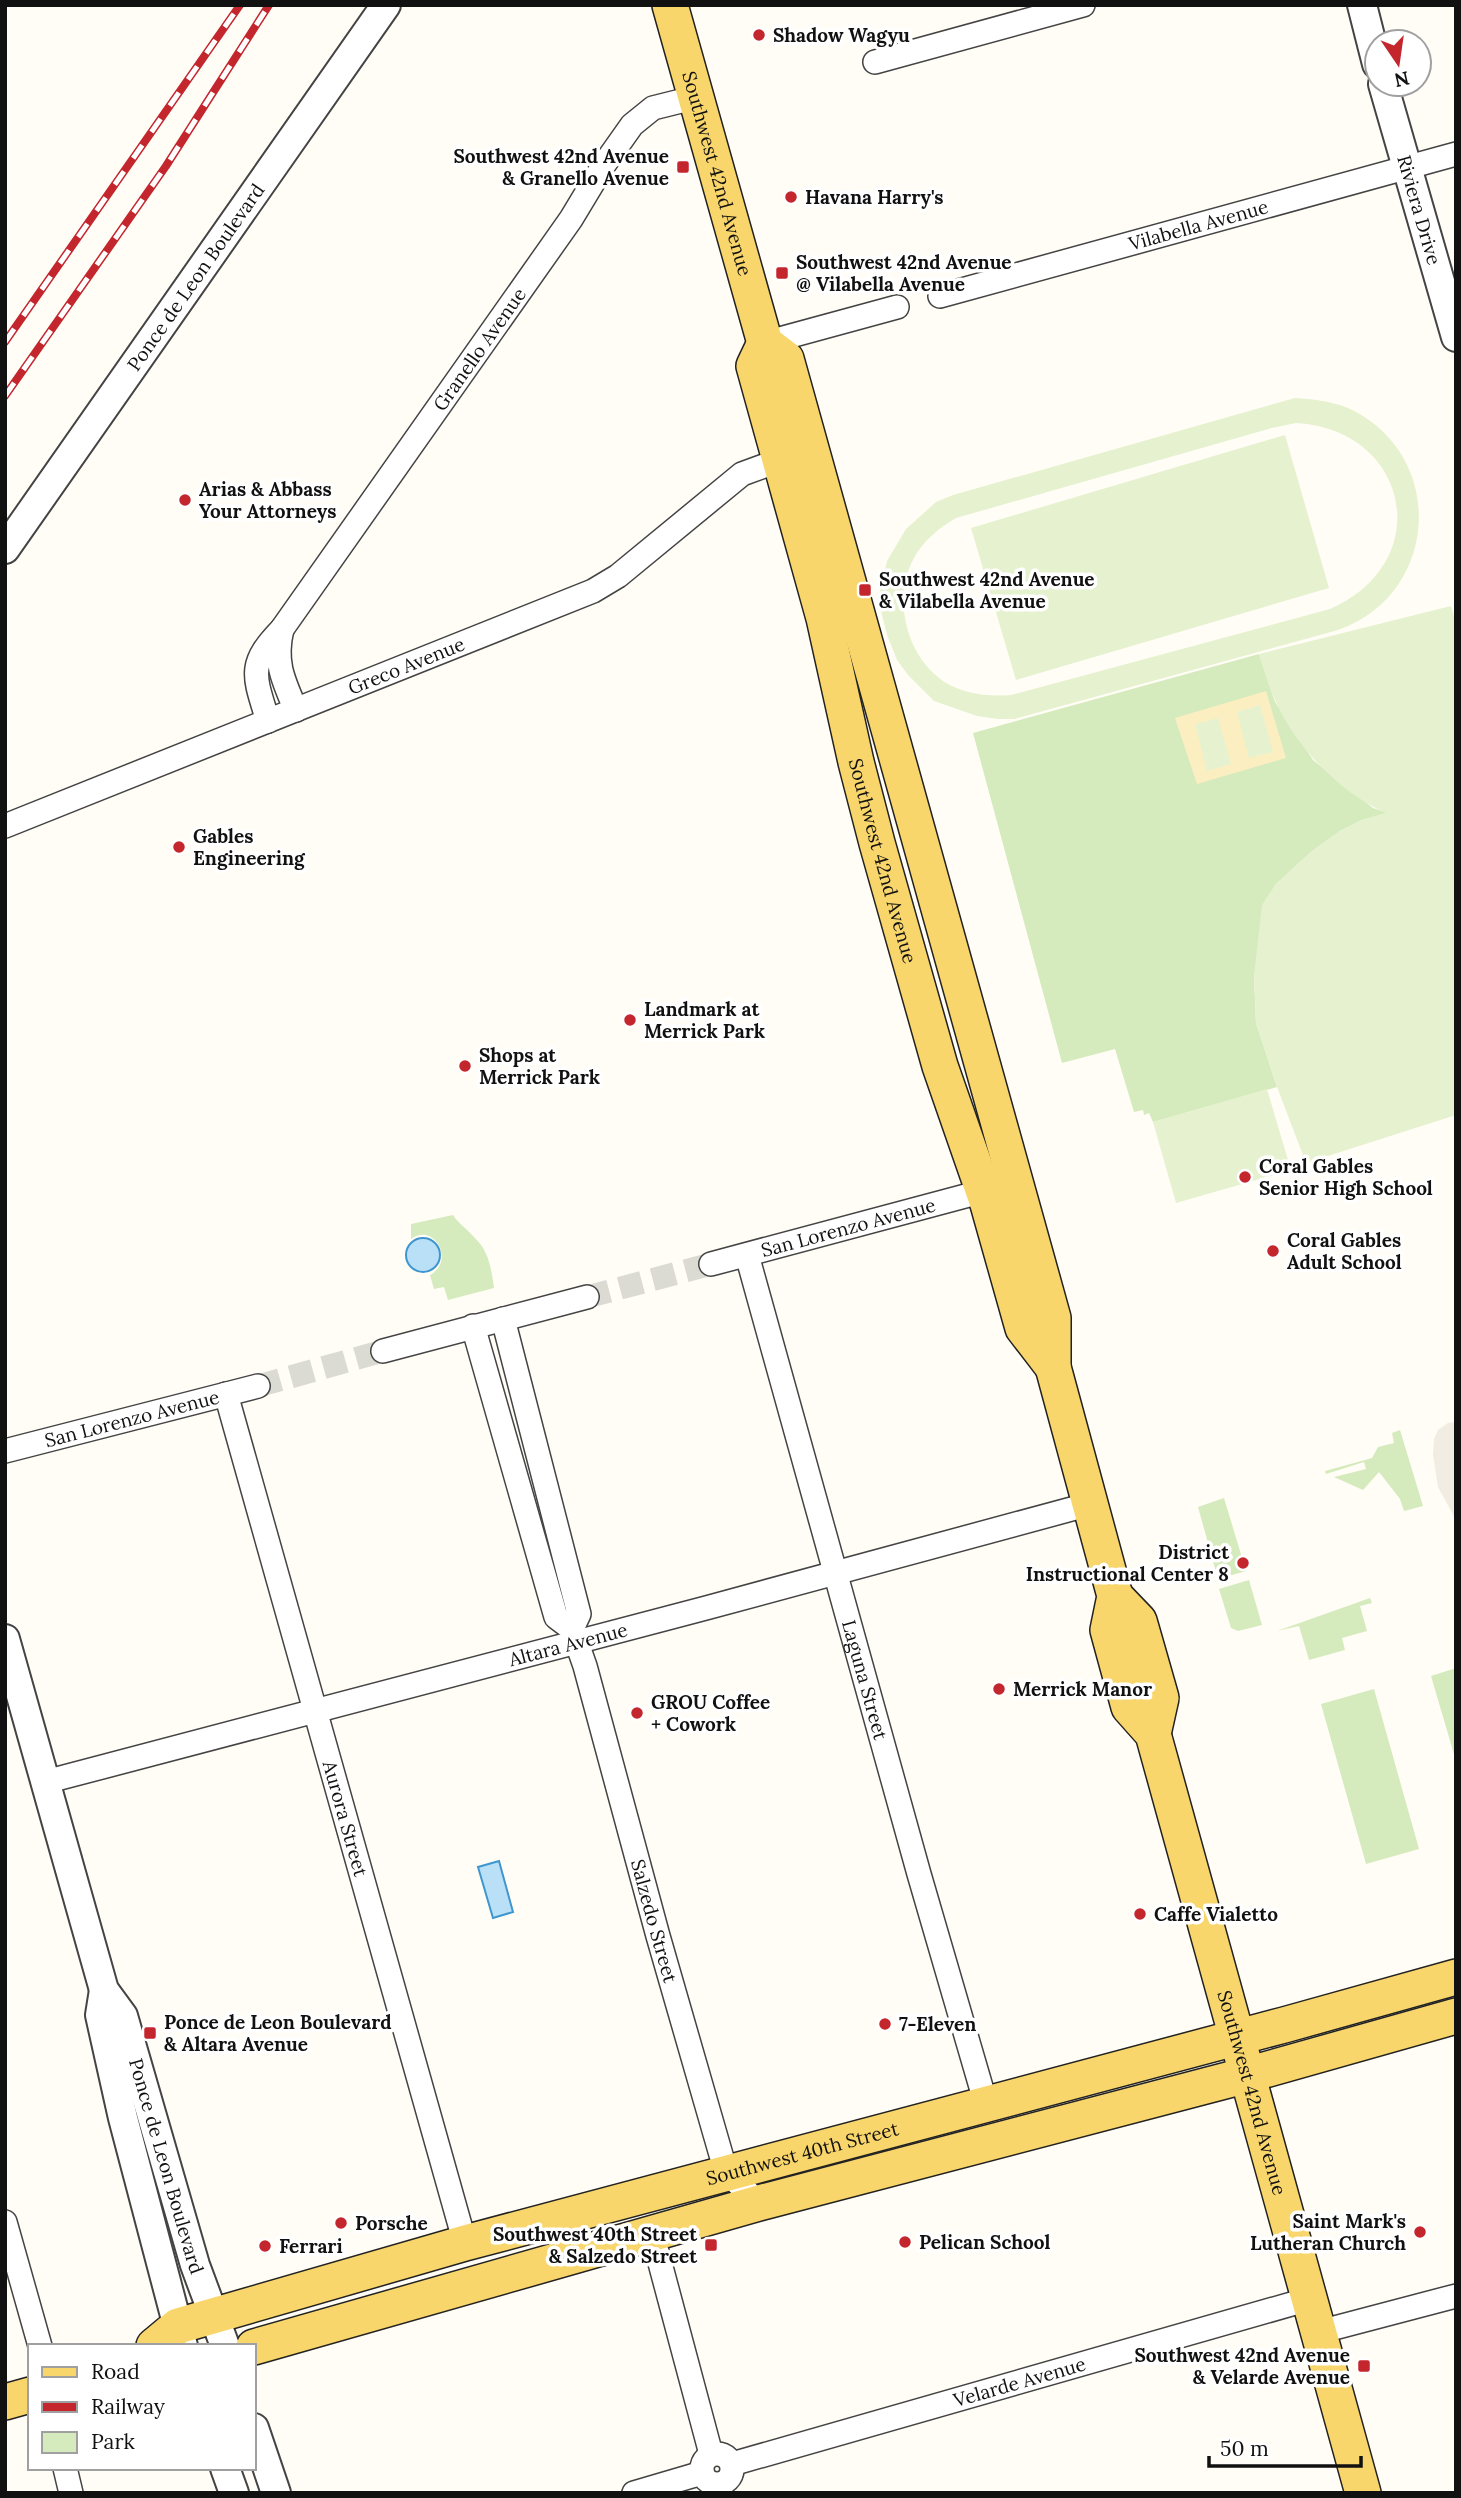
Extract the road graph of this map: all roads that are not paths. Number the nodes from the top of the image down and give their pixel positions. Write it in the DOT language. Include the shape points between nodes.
graph roads {
  1 [pos="386,5"];
  2 [pos="670,5"];
  3 [pos="1083,5"];
  4 [pos="1362,5"];
  5 [pos="1368,28"];
  6 [pos="875,62"];
  7 [pos="697,97"];
  8 [pos="1386,98"];
  9 [pos="1456,154"];
  10 [pos="1407,167"];
  11 [pos="940,296"];
  12 [pos="897,307"];
  13 [pos="1456,337"];
  14 [pos="765,343"];
  15 [pos="780,460"];
  16 [pos="5,549"];
  17 [pos="282,629"];
  18 [pos="296,710"];
  19 [pos="886,719"];
  20 [pos="268,721"];
  21 [pos="849,729"];
  22 [pos="5,826"];
  23 [pos="984,1191"];
  24 [pos="747,1255"];
  25 [pos="711,1264"];
  26 [pos="587,1297"];
  27 [pos="503,1319"];
  28 [pos="472,1326"];
  29 [pos="383,1351"];
  30 [pos="1053,1367"];
  31 [pos="258,1386"];
  32 [pos="226,1394"];
  33 [pos="528,1416"];
  34 [pos="500,1423"];
  35 [pos="5,1451"];
  36 [pos="1090,1504"];
  37 [pos="835,1574"];
  38 [pos="574,1635"];
  39 [pos="5,1639"];
  40 [pos="315,1711"];
  41 [pos="45,1782"];
  42 [pos="1456,1977"];
  43 [pos="104,1990"];
  44 [pos="1456,2016"];
  45 [pos="1236,2038"];
  46 [pos="1247,2075"];
  47 [pos="986,2104"];
  48 [pos="726,2172"];
  49 [pos="759,2203"];
  50 [pos="5,2222"];
  51 [pos="652,2233"];
  52 [pos="465,2242"];
  53 [pos="1456,2296"];
  54 [pos="1309,2299"];
  55 [pos="220,2331"];
  56 [pos="1319,2332"];
  57 [pos="172,2339"];
  58 [pos="39,2344"];
  59 [pos="256,2346"];
  60 [pos="28,2396"];
  61 [pos="5,2402"];
  62 [pos="256,2434"];
  63 [pos="65,2470"];
  64 [pos="226,2470"];
  65 [pos="717,2474"];
  66 [pos="71,2493"];
  67 [pos="234,2493"];
  68 [pos="276,2493"];
  69 [pos="634,2493"];
  70 [pos="1363,2493"];
  1 -- 16 [label="street, Ponce de Leon Boulevard"];
  2 -- 7 [label="main road, Southwest 42nd Avenue"];
  3 -- 6 [label="street"];
  4 -- 5 [label="street"];
  7 -- 14 [label="main road, Southwest 42nd Avenue"];
  7 -- 17 [label="street, Granello Avenue" via="653,108 632,125 571,219"];
  8 -- 10 [label="street, Riviera Drive"];
  9 -- 10 [label="street, Vilabella Avenue"];
  10 -- 11 [label="street, Vilabella Avenue"];
  10 -- 13 [label="street, Riviera Drive"];
  12 -- 14 [label="street"];
  14 -- 15 [label="main road, Southwest 42nd Avenue" via="754,366"];
  14 -- 19 [label="main road, Southwest 42nd Avenue" via="786,359"];
  15 -- 18 [label="street, Greco Avenue" via="742,474 600,587"];
  15 -- 21 [label="main road, Southwest 42nd Avenue"];
  17 -- 18 [label="street, Granello Avenue" via="279,669"];
  17 -- 20 [label="street, Granello Avenue" via="256,665"];
  18 -- 20 [label="street, Greco Avenue"];
  19 -- 21 [label="main road"];
  19 -- 30 [label="main road, Southwest 42nd Avenue" via="1053,1318"];
  20 -- 22 [label="street, Greco Avenue"];
  21 -- 23 [label="main road, Southwest 42nd Avenue" via="940,1066"];
  23 -- 24 [label="street, San Lorenzo Avenue"];
  23 -- 30 [label="main road, Southwest 42nd Avenue" via="1023,1328"];
  24 -- 25 [label="street, San Lorenzo Avenue"];
  24 -- 37 [label="street, Laguna Street"];
  26 -- 27 [label="street"];
  27 -- 28 [label="street"];
  27 -- 33 [label="street, Salzedo Street"];
  28 -- 29 [label="street"];
  28 -- 34 [label="street, Salzedo Street"];
  30 -- 36 [label="main road, Southwest 42nd Avenue"];
  31 -- 32 [label="street, San Lorenzo Avenue"];
  32 -- 35 [label="street, San Lorenzo Avenue"];
  32 -- 40 [label="street, Aurora Street"];
  33 -- 34 [label="street"];
  33 -- 38 [label="street, Salzedo Street" via="579,1614"];
  34 -- 38 [label="street, Salzedo Street" via="556,1618"];
  36 -- 37 [label="street, Altara Avenue"];
  36 -- 45 [label="main road, Southwest 42nd Avenue" via="1115,1596 1139,1621 1154,1672 1161,1698 1153,1734"];
  37 -- 38 [label="street, Altara Avenue"];
  37 -- 47 [label="street, Laguna Street"];
  38 -- 40 [label="street, Altara Avenue"];
  38 -- 48 [label="street, Salzedo Street"];
  39 -- 41 [label="street, Ponce de Leon Boulevard"];
  40 -- 41 [label="street, Altara Avenue"];
  40 -- 52 [label="street, Aurora Street"];
  41 -- 43 [label="street, Ponce de Leon Boulevard"];
  42 -- 45 [label="main road, Southwest 40th Street"];
  43 -- 55 [label="street, Ponce de Leon Boulevard" via="123,2016 195,2265"];
  43 -- 57 [label="street, Ponce de Leon Boulevard" via="100,2015"];
  44 -- 46 [label="main road, Southwest 40th Street"];
  45 -- 46 [label="main road, Southwest 42nd Avenue"];
  45 -- 47 [label="main road, Southwest 40th Street"];
  46 -- 49 [label="main road, Southwest 40th Street"];
  46 -- 54 [label="main road, Southwest 42nd Avenue"];
  47 -- 48 [label="main road, Southwest 40th Street"];
  48 -- 49 [label="street"];
  48 -- 52 [label="main road, Southwest 40th Street"];
  49 -- 51 [label="main road, Southwest 40th Street"];
  50 -- 58 [label="street"];
  51 -- 59 [label="main road, Southwest 40th Street"];
  51 -- 65 [label="street"];
  52 -- 55 [label="main road, Southwest 40th Street"];
  53 -- 56 [label="street"];
  54 -- 56 [label="main road, Southwest 42nd Avenue"];
  54 -- 65 [label="street, Velarde Avenue"];
  55 -- 57 [label="main road, Southwest 40th Street"];
  56 -- 70 [label="main road, Southwest 42nd Avenue"];
  60 -- 61 [label="main road"];
  62 -- 68 [label="street"];
  63 -- 66 [label="street"];
  64 -- 67 [label="street"];
  65 -- 69 [label="street, Velarde Avenue"];
}
